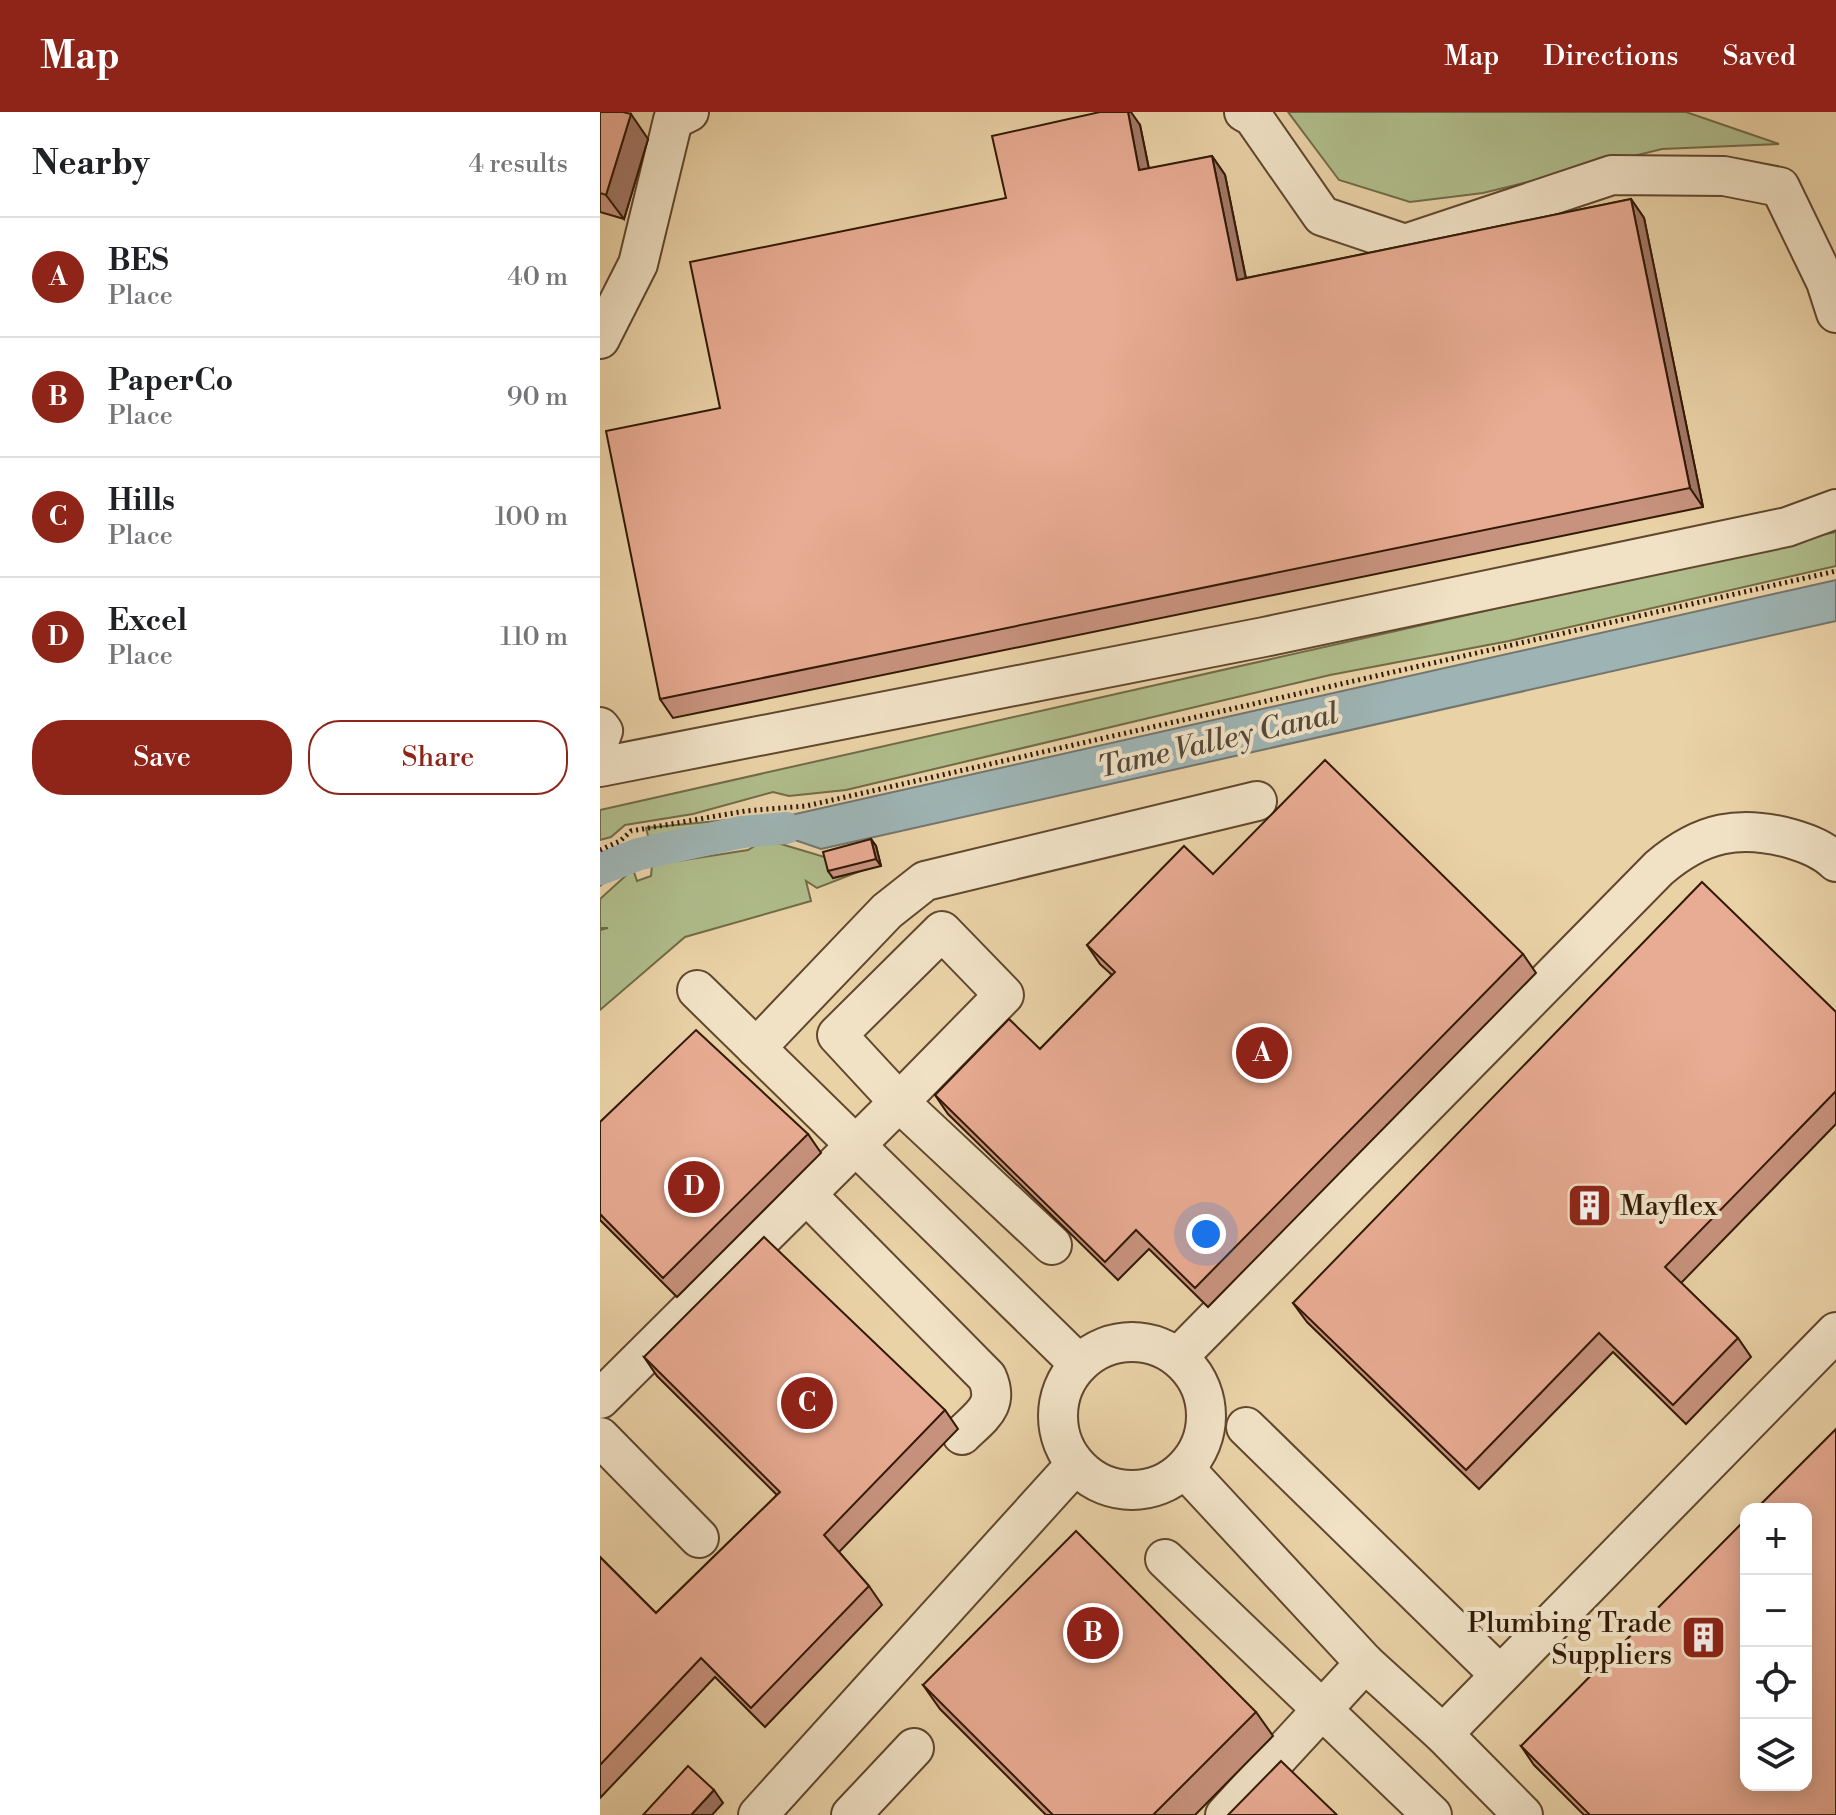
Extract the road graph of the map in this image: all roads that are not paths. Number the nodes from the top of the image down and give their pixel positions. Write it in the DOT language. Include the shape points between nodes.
graph roads {
  1 [pos="689,112"];
  2 [pos="1244,112"];
  3 [pos="1836,313"];
  4 [pos="600,339"];
  5 [pos="1836,509"];
  6 [pos="600,727"];
  7 [pos="600,739"];
  8 [pos="600,767"];
  9 [pos="1257,801"];
  10 [pos="1836,862"];
  11 [pos="697,990"];
  12 [pos="756,1048"];
  13 [pos="899,1102"];
  14 [pos="854,1145"];
  15 [pos="806,1194"];
  16 [pos="1052,1245"];
  17 [pos="1836,1332"];
  18 [pos="1178,1357"];
  19 [pos="1079,1364"];
  20 [pos="600,1399"];
  21 [pos="1246,1427"];
  22 [pos="962,1435"];
  23 [pos="600,1437"];
  24 [pos="1075,1465"];
  25 [pos="1185,1469"];
  26 [pos="699,1538"];
  27 [pos="1165,1559"];
  28 [pos="1365,1663"];
  29 [pos="1500,1675"];
  30 [pos="1322,1710"];
  31 [pos="1443,1734"];
  32 [pos="914,1748"];
  33 [pos="778,1808"];
  34 [pos="851,1815"];
  35 [pos="1225,1815"];
  36 [pos="1432,1815"];
  37 [pos="1523,1815"];
  1 -- 4 [label="street" via="673,120 638,264"];
  2 -- 3 [label="street" via="1253,117 1322,216 1405,244 1612,175 1724,176 1780,187"];
  5 -- 8 [label="street" via="1787,527 1264,637"];
  6 -- 7 [label="street"];
  9 -- 12 [label="street" via="925,881 887,911"];
  10 -- 18 [label="street" via="1802,842 1743,830 1681,849"];
  11 -- 12 [label="street"];
  12 -- 14 [label="street"];
  13 -- 13 [label="street" via="837,1035 942,931 1004,995"];
  13 -- 14 [label="street"];
  13 -- 16 [label="street"];
  14 -- 15 [label="street"];
  14 -- 19 [label="street"];
  15 -- 20 [label="street"];
  15 -- 22 [label="street" via="987,1377 992,1399"];
  17 -- 29 [label="street"];
  18 -- 19 [label="street" via="1159,1346 1116,1343"];
  18 -- 25 [label="street" via="1195,1375 1205,1399 1207,1424 1200,1449"];
  19 -- 24 [label="street" via="1059,1402 1058,1425"];
  21 -- 29 [label="street"];
  23 -- 26 [label="street"];
  24 -- 25 [label="street" via="1093,1481 1117,1490 1142,1491 1165,1484"];
  24 -- 33 [label="street"];
  25 -- 28 [label="street"];
  27 -- 30 [label="street"];
  28 -- 30 [label="street"];
  28 -- 31 [label="street"];
  29 -- 31 [label="street"];
  30 -- 35 [label="street"];
  30 -- 36 [label="street"];
  31 -- 37 [label="street"];
  32 -- 34 [label="street"];
}
